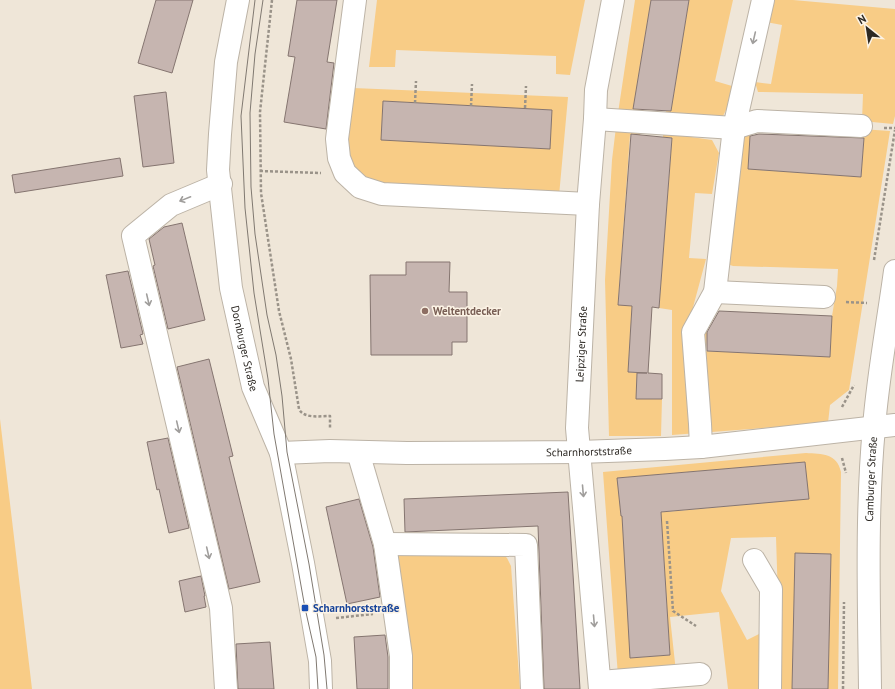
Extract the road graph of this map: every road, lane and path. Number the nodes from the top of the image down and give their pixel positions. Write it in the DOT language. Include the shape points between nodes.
graph roads {
  1 [pos="238,0"];
  2 [pos="272,0"];
  3 [pos="355,0"];
  4 [pos="613,0"];
  5 [pos="763,0"];
  6 [pos="416,81"];
  7 [pos="472,84"];
  8 [pos="526,86"];
  9 [pos="415,103"];
  10 [pos="471,106"];
  11 [pos="525,108"];
  12 [pos="595,120"];
  13 [pos="861,126"];
  14 [pos="734,128"];
  15 [pos="260,171"];
  16 [pos="345,173"];
  17 [pos="221,184"];
  18 [pos="588,204"];
  19 [pos="895,271"];
  20 [pos="715,292"];
  21 [pos="824,297"];
  22 [pos="895,425"];
  23 [pos="874,426"];
  24 [pos="330,430"];
  25 [pos="701,447"];
  26 [pos="281,452"];
  27 [pos="358,452"];
  28 [pos="579,452"];
  29 [pos="667,521"];
  30 [pos="385,544"];
  31 [pos="754,560"];
  32 [pos="844,601"];
  33 [pos="393,612"];
  34 [pos="313,620"];
  35 [pos="696,626"];
  36 [pos="700,674"];
  37 [pos="600,685"];
  38 [pos="226,689"];
  39 [pos="322,689"];
  40 [pos="401,689"];
  41 [pos="532,689"];
  42 [pos="770,689"];
  43 [pos="843,689"];
  44 [pos="870,689"];
  1 -- 17 [label="street, Dornburger Straße" via="226,62 219,162"];
  2 -- 15 [label="path" via="260,112"];
  3 -- 16 [label="street" via="337,139 339,158"];
  4 -- 12 [label="street, Leipziger Straße" via="596,90"];
  5 -- 14 [label="street, one-way"];
  6 -- 9 [label="path"];
  7 -- 10 [label="path"];
  8 -- 11 [label="path"];
  12 -- 14 [label="street"];
  12 -- 18 [label="street, Leipziger Straße"];
  13 -- 14 [label="street" via="757,121"];
  14 -- 20 [label="street"];
  15 -- 16 [label="path"];
  15 -- 24 [label="path" via="260,193 279,311 292,359 299,409 306,415 330,416"];
  16 -- 18 [label="street" via="360,188 382,194"];
  17 -- 26 [label="street, Dornburger Straße" via="231,288 253,387"];
  17 -- 38 [label="street, one-way" via="171,205 133,236 221,608"];
  18 -- 28 [label="street, Leipziger Straße" via="577,428"];
  19 -- 23 [label="street, Camburger Straße"];
  20 -- 21 [label="street"];
  20 -- 25 [label="street" via="693,332"];
  22 -- 23 [label="street, Scharnhorststraße"];
  23 -- 25 [label="street, Scharnhorststraße"];
  23 -- 44 [label="street, Camburger Straße" via="870,478"];
  25 -- 28 [label="street, Scharnhorststraße"];
  26 -- 27 [label="street, Scharnhorststraße"];
  26 -- 34 [label="street, Dornburger Straße"];
  27 -- 28 [label="street, Scharnhorststraße"];
  27 -- 30 [label="street"];
  28 -- 37 [label="street, Leipziger Straße, one-way"];
  29 -- 35 [label="path" via="673,611"];
  30 -- 33 [label="street"];
  30 -- 41 [label="street" via="526,545"];
  31 -- 42 [label="street" via="771,589"];
  32 -- 43 [label="path"];
  33 -- 34 [label="path"];
  33 -- 40 [label="street" via="400,656"];
  34 -- 39 [label="street, Dornburger Straße"];
  36 -- 37 [label="street"];
}
